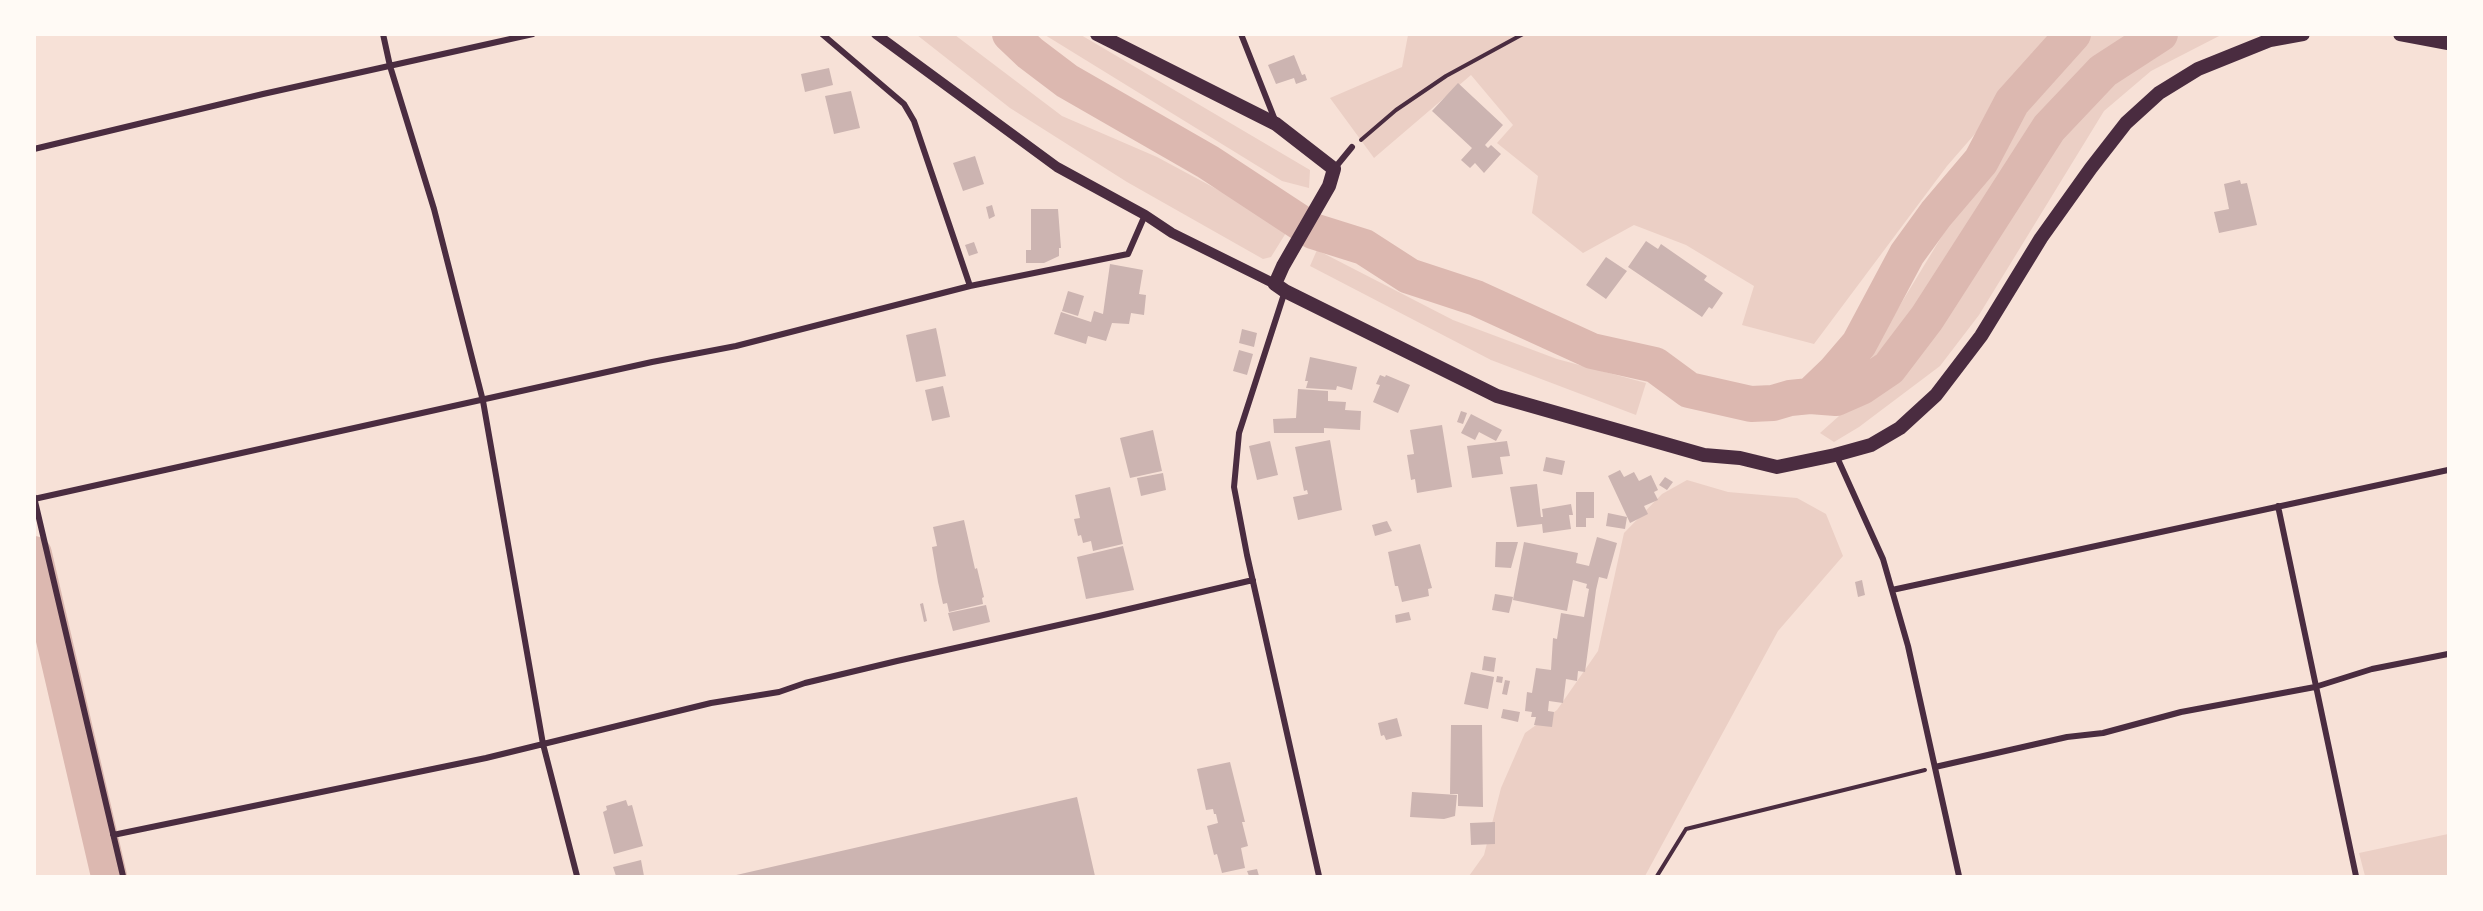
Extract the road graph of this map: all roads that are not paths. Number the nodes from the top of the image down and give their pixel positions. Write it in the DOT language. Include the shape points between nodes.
graph roads {
  1 [pos="383,34"];
  2 [pos="533,34"];
  3 [pos="822,34"];
  4 [pos="876,34"];
  5 [pos="1097,34"];
  6 [pos="1241,34"];
  7 [pos="2303,34"];
  8 [pos="2400,34"];
  9 [pos="2448,43"];
  10 [pos="390,66"];
  11 [pos="1276,124"];
  12 [pos="1352,147"];
  13 [pos="34,149"];
  14 [pos="1334,169"];
  15 [pos="1145,215"];
  16 [pos="970,286"];
  17 [pos="1280,287"];
  18 [pos="483,401"];
  19 [pos="1835,455"];
  20 [pos="2448,470"];
  21 [pos="35,499"];
  22 [pos="2278,506"];
  23 [pos="1253,580"];
  24 [pos="1892,590"];
  25 [pos="2448,654"];
  26 [pos="2315,687"];
  27 [pos="543,744"];
  28 [pos="1935,768"];
  29 [pos="113,835"];
  30 [pos="123,876"];
  31 [pos="577,876"];
  32 [pos="1319,876"];
  33 [pos="1959,876"];
  34 [pos="2356,876"];
  1 -- 10 [label="street"];
  2 -- 10 [label="street"];
  3 -- 16 [label="street" via="904,104 914,121"];
  4 -- 15 [label="street" via="1057,167"];
  5 -- 11 [label="main road"];
  6 -- 11 [label="street"];
  7 -- 19 [label="main road" via="2270,40 2208,65 2159,93 2126,123 2091,168 2041,238 1981,336 1936,396 1900,428 1871,445"];
  8 -- 9 [label="main road"];
  10 -- 13 [label="street"];
  10 -- 18 [label="street" via="434,209"];
  11 -- 14 [label="main road"];
  12 -- 14 [label="street"];
  14 -- 17 [label="main road" via="1329,186 1283,266"];
  15 -- 16 [label="street" via="1128,254"];
  15 -- 17 [label="street" via="1172,233"];
  16 -- 18 [label="street" via="736,346"];
  17 -- 19 [label="main road" via="1497,396 1704,455 1777,466"];
  17 -- 23 [label="street" via="1239,433 1234,487"];
  18 -- 21 [label="street"];
  18 -- 27 [label="street"];
  19 -- 24 [label="street" via="1876,542"];
  20 -- 22 [label="street"];
  21 -- 29 [label="street"];
  22 -- 24 [label="street"];
  22 -- 26 [label="street"];
  23 -- 27 [label="street"];
  23 -- 32 [label="street"];
  24 -- 28 [label="street"];
  25 -- 26 [label="street" via="2372,669"];
  26 -- 28 [label="street" via="2181,712 2103,733 2067,737"];
  26 -- 34 [label="street"];
  27 -- 29 [label="street"];
  27 -- 31 [label="street"];
  28 -- 33 [label="street"];
  29 -- 30 [label="street"];
}
